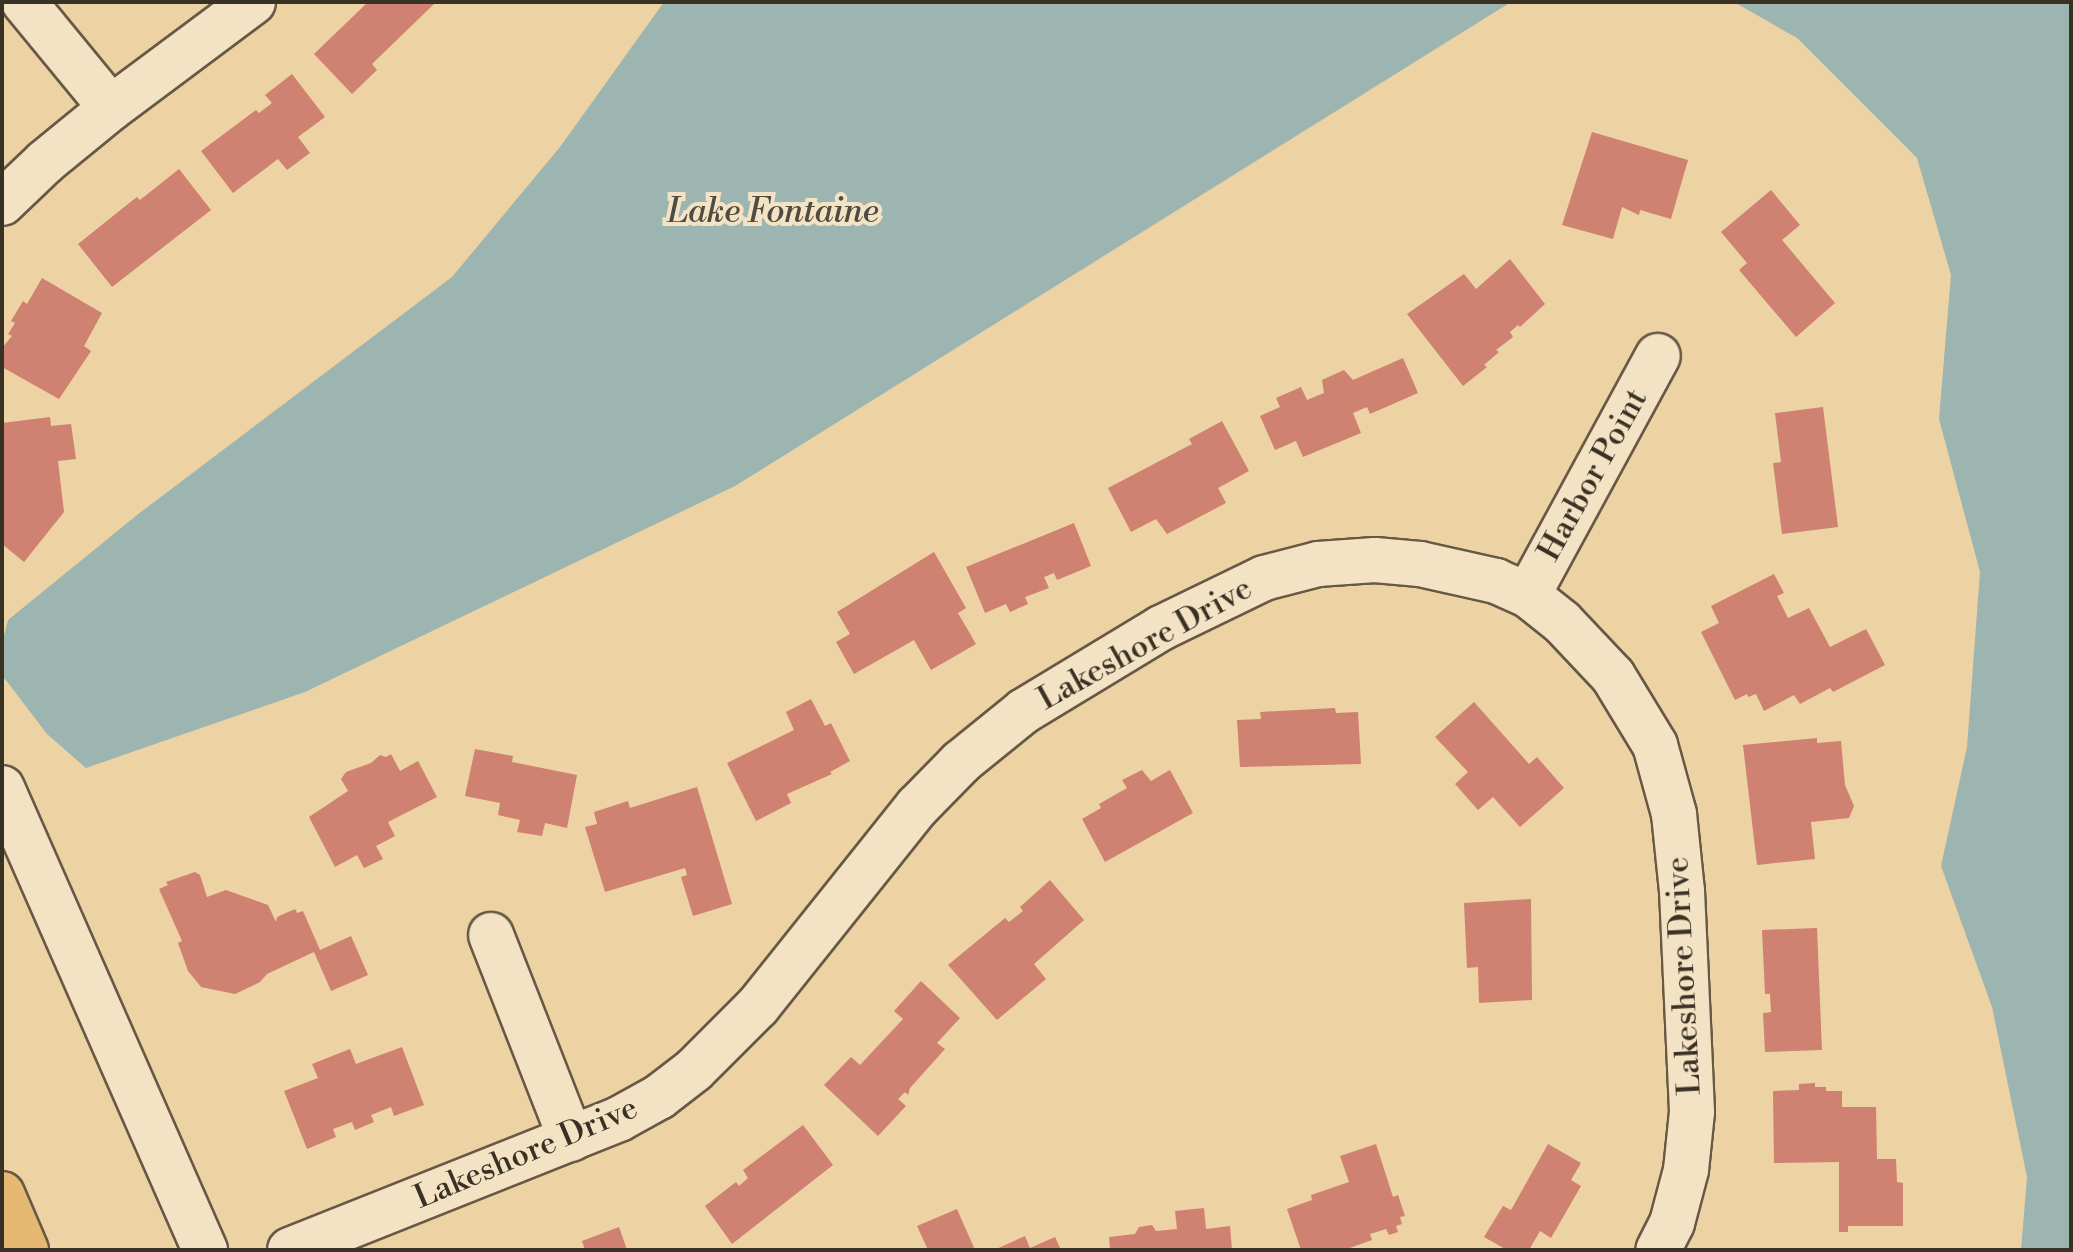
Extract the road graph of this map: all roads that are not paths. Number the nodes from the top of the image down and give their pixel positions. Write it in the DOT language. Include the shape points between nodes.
graph roads {
  1 [pos="24,2"];
  2 [pos="253,2"];
  3 [pos="111,108"];
  4 [pos="2,203"];
  5 [pos="1658,356"];
  6 [pos="1528,595"];
  7 [pos="2,788"];
  8 [pos="491,935"];
  9 [pos="571,1139"];
  10 [pos="2,1194"];
  11 [pos="26,1250"];
  12 [pos="205,1250"];
  13 [pos="290,1250"];
  14 [pos="1658,1250"];
  1 -- 3 [label="street"];
  2 -- 3 [label="street"];
  3 -- 4 [label="street"];
  5 -- 6 [label="street, Harbor Point"];
  6 -- 9 [label="street, Lakeshore Drive" via="1496,581 1420,564 1318,564 1264,578 1095,665 1024,711 950,773 758,1006 694,1070 659,1097"];
  6 -- 14 [label="street, Lakeshore Drive" via="1562,622 1621,688 1655,745 1674,814 1692,1112 1686,1170 1672,1223"];
  7 -- 12 [label="street"];
  8 -- 9 [label="street"];
  9 -- 13 [label="street, Lakeshore Drive"];
  10 -- 11 [label="highway"];
}
